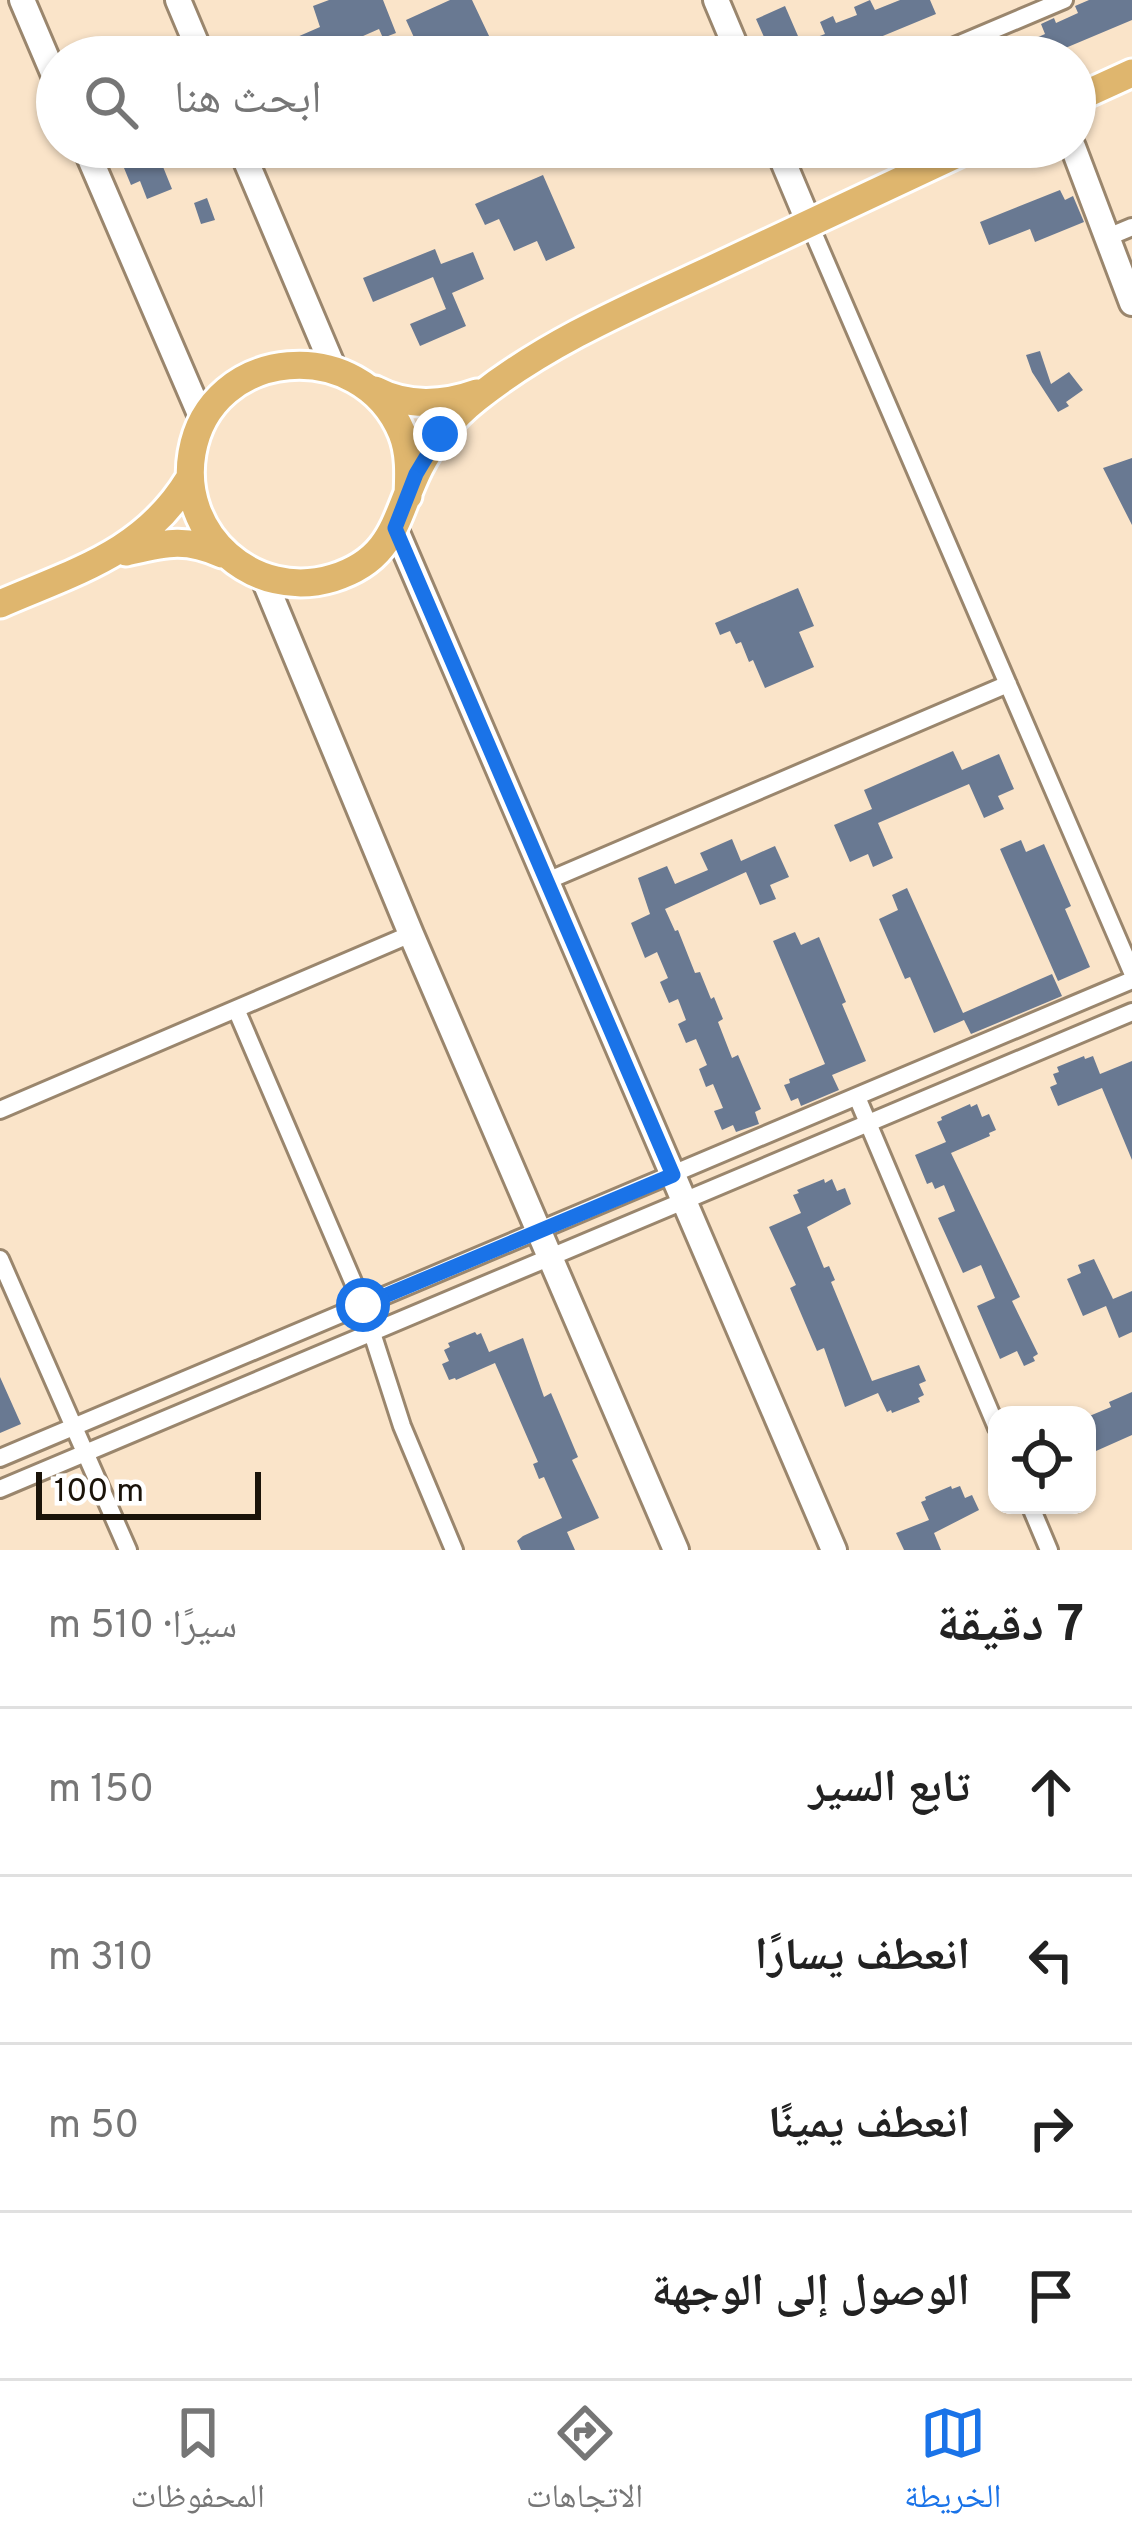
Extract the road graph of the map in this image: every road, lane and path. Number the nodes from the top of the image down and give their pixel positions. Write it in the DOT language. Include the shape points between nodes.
graph roads {
  1 [pos="22,0"];
  2 [pos="178,0"];
  3 [pos="716,0"];
  4 [pos="1064,0"];
  5 [pos="37,36"];
  6 [pos="193,36"];
  7 [pos="731,36"];
  8 [pos="978,36"];
  9 [pos="1132,73"];
  10 [pos="1096,89"];
  11 [pos="94,168"];
  12 [pos="249,168"];
  13 [pos="786,168"];
  14 [pos="928,168"];
  15 [pos="1085,168"];
  16 [pos="809,224"];
  17 [pos="1120,232"];
  18 [pos="1132,303"];
  19 [pos="334,369"];
  20 [pos="366,386"];
  21 [pos="492,387"];
  22 [pos="203,421"];
  23 [pos="189,478"];
  24 [pos="407,496"];
  25 [pos="395,528"];
  26 [pos="111,556"];
  27 [pos="227,556"];
  28 [pos="263,578"];
  29 [pos="0,604"];
  30 [pos="1008,685"];
  31 [pos="547,881"];
  32 [pos="411,934"];
  33 [pos="1132,976"];
  34 [pos="236,1009"];
  35 [pos="1132,1012"];
  36 [pos="857,1097"];
  37 [pos="0,1109"];
  38 [pos="868,1124"];
  39 [pos="673,1175"];
  40 [pos="684,1202"];
  41 [pos="538,1232"];
  42 [pos="549,1258"];
  43 [pos="0,1259"];
  44 [pos="363,1305"];
  45 [pos="372,1334"];
  46 [pos="988,1407"];
  47 [pos="74,1427"];
  48 [pos="85,1453"];
  49 [pos="0,1458"];
  50 [pos="0,1489"];
  51 [pos="1034,1514"];
  52 [pos="128,1550"];
  53 [pos="454,1550"];
  54 [pos="676,1550"];
  55 [pos="834,1550"];
  56 [pos="1049,1550"];
  1 -- 5 [label="main road"];
  2 -- 6 [label="main road"];
  3 -- 7 [label="main road"];
  4 -- 8 [label="street"];
  9 -- 10 [label="main road"];
  11 -- 22 [label="main road"];
  12 -- 19 [label="main road"];
  13 -- 16 [label="main road"];
  14 -- 16 [label="main road"];
  15 -- 17 [label="main road"];
  16 -- 21 [label="main road" via="620,312"];
  16 -- 30 [label="street"];
  17 -- 18 [label="main road"];
  19 -- 20 [label="main road"];
  19 -- 22 [label="main road" via="259,372 236,384"];
  20 -- 21 [label="main road" via="428,403"];
  20 -- 24 [label="main road" via="403,434"];
  21 -- 24 [label="main road" via="440,434"];
  22 -- 23 [label="main road"];
  23 -- 26 [label="main road" via="155,524"];
  23 -- 27 [label="main road" via="201,521"];
  24 -- 25 [label="main road"];
  25 -- 28 [label="main road" via="338,576 301,583"];
  25 -- 31 [label="main road"];
  26 -- 27 [label="main road" via="168,542"];
  26 -- 29 [label="main road"];
  27 -- 28 [label="main road"];
  28 -- 32 [label="main road"];
  30 -- 31 [label="street"];
  30 -- 33 [label="street"];
  31 -- 39 [label="main road"];
  32 -- 34 [label="street"];
  32 -- 41 [label="main road"];
  33 -- 36 [label="street"];
  34 -- 37 [label="street"];
  34 -- 44 [label="street"];
  35 -- 38 [label="street"];
  36 -- 38 [label="street"];
  36 -- 39 [label="street"];
  38 -- 40 [label="street"];
  38 -- 46 [label="street"];
  39 -- 40 [label="main road"];
  39 -- 41 [label="street"];
  40 -- 42 [label="street"];
  40 -- 55 [label="main road"];
  41 -- 42 [label="main road"];
  41 -- 44 [label="street"];
  42 -- 45 [label="street"];
  42 -- 54 [label="main road"];
  43 -- 47 [label="street"];
  44 -- 45 [label="street"];
  44 -- 47 [label="street"];
  45 -- 48 [label="street"];
  45 -- 53 [label="street"];
  47 -- 48 [label="street"];
  47 -- 49 [label="street"];
  48 -- 50 [label="street"];
  48 -- 52 [label="street"];
  51 -- 56 [label="street"];
}
